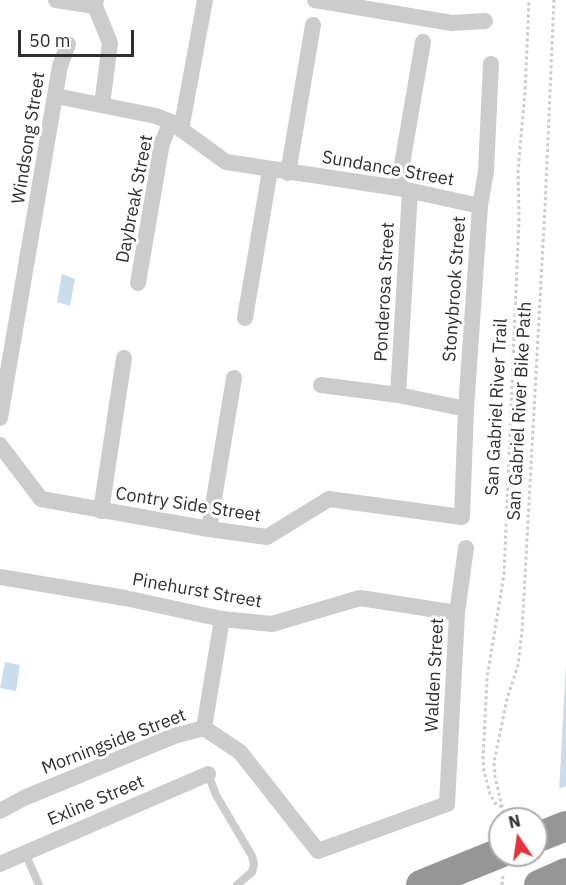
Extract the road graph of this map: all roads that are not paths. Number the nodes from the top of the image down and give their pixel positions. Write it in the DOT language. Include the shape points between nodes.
graph roads {
  1 [pos="56,0"];
  2 [pos="205,0"];
  3 [pos="315,0"];
  4 [pos="96,3"];
  5 [pos="485,21"];
  6 [pos="313,25"];
  7 [pos="423,42"];
  8 [pos="68,44"];
  9 [pos="491,64"];
  10 [pos="56,96"];
  11 [pos="102,105"];
  12 [pos="176,126"];
  13 [pos="270,170"];
  14 [pos="288,173"];
  15 [pos="404,190"];
  16 [pos="480,206"];
  17 [pos="138,283"];
  18 [pos="245,318"];
  19 [pos="6,357"];
  20 [pos="124,358"];
  21 [pos="234,378"];
  22 [pos="321,384"];
  23 [pos="398,395"];
  24 [pos="466,409"];
  25 [pos="0,417"];
  26 [pos="0,444"];
  27 [pos="101,511"];
  28 [pos="462,517"];
  29 [pos="209,529"];
  30 [pos="466,548"];
  31 [pos="0,577"];
  32 [pos="458,613"];
  33 [pos="222,619"];
  34 [pos="204,728"];
  35 [pos="208,774"];
  36 [pos="447,804"];
  37 [pos="0,811"];
  38 [pos="566,826"];
  39 [pos="548,833"];
  40 [pos="25,853"];
  41 [pos="488,858"];
  42 [pos="0,864"];
  43 [pos="566,873"];
  44 [pos="39,885"];
  45 [pos="237,885"];
  46 [pos="421,885"];
  47 [pos="538,885"];
  1 -- 4 [label="street"];
  2 -- 12 [label="street, Daybreak Street"];
  3 -- 5 [label="street" via="452,23"];
  4 -- 11 [label="street" via="110,44"];
  6 -- 14 [label="street"];
  7 -- 15 [label="street, Ponderosa Street"];
  8 -- 10 [label="street, Windsong Street"];
  9 -- 16 [label="street, Stonybrook Street" via="486,171"];
  10 -- 11 [label="street, Daybreak Street"];
  10 -- 19 [label="street, Windsong Street"];
  11 -- 12 [label="street, Daybreak Street" via="156,116"];
  12 -- 13 [label="street, Daybreak Street" via="226,162"];
  12 -- 17 [label="street, Daybreak Street" via="162,143"];
  13 -- 14 [label="street, Daybreak Street"];
  13 -- 18 [label="street"];
  14 -- 15 [label="street, Sundance Street"];
  15 -- 16 [label="street, Sundance Street"];
  15 -- 23 [label="street, Ponderosa Street"];
  16 -- 24 [label="street, Stonybrook Street"];
  19 -- 25 [label="street, Windsong Street"];
  20 -- 27 [label="street"];
  21 -- 29 [label="street"];
  22 -- 23 [label="street"];
  23 -- 24 [label="street"];
  24 -- 28 [label="street, Stonybrook Street"];
  26 -- 27 [label="street, Contry Side Street" via="41,499"];
  27 -- 29 [label="street, Contry Side Street"];
  28 -- 29 [label="street, Contry Side Street" via="330,499 267,537"];
  30 -- 32 [label="street, Walden Street"];
  31 -- 33 [label="street, Pinehurst Street"];
  32 -- 33 [label="street, Pinehurst Street" via="360,598 272,624"];
  32 -- 36 [label="street, Walden Street"];
  33 -- 34 [label="street"];
  34 -- 36 [label="street, Morningside Street" via="240,752 318,851"];
  34 -- 37 [label="street, Morningside Street" via="174,736"];
  35 -- 40 [label="street, Exline Street"];
  35 -- 45 [label="lane" via="252,856 252,872"];
  38 -- 39 [label="highway"];
  40 -- 42 [label="street, Exline Street"];
  40 -- 44 [label="lane"];
  41 -- 46 [label="highway"];
  43 -- 47 [label="highway"];
}
